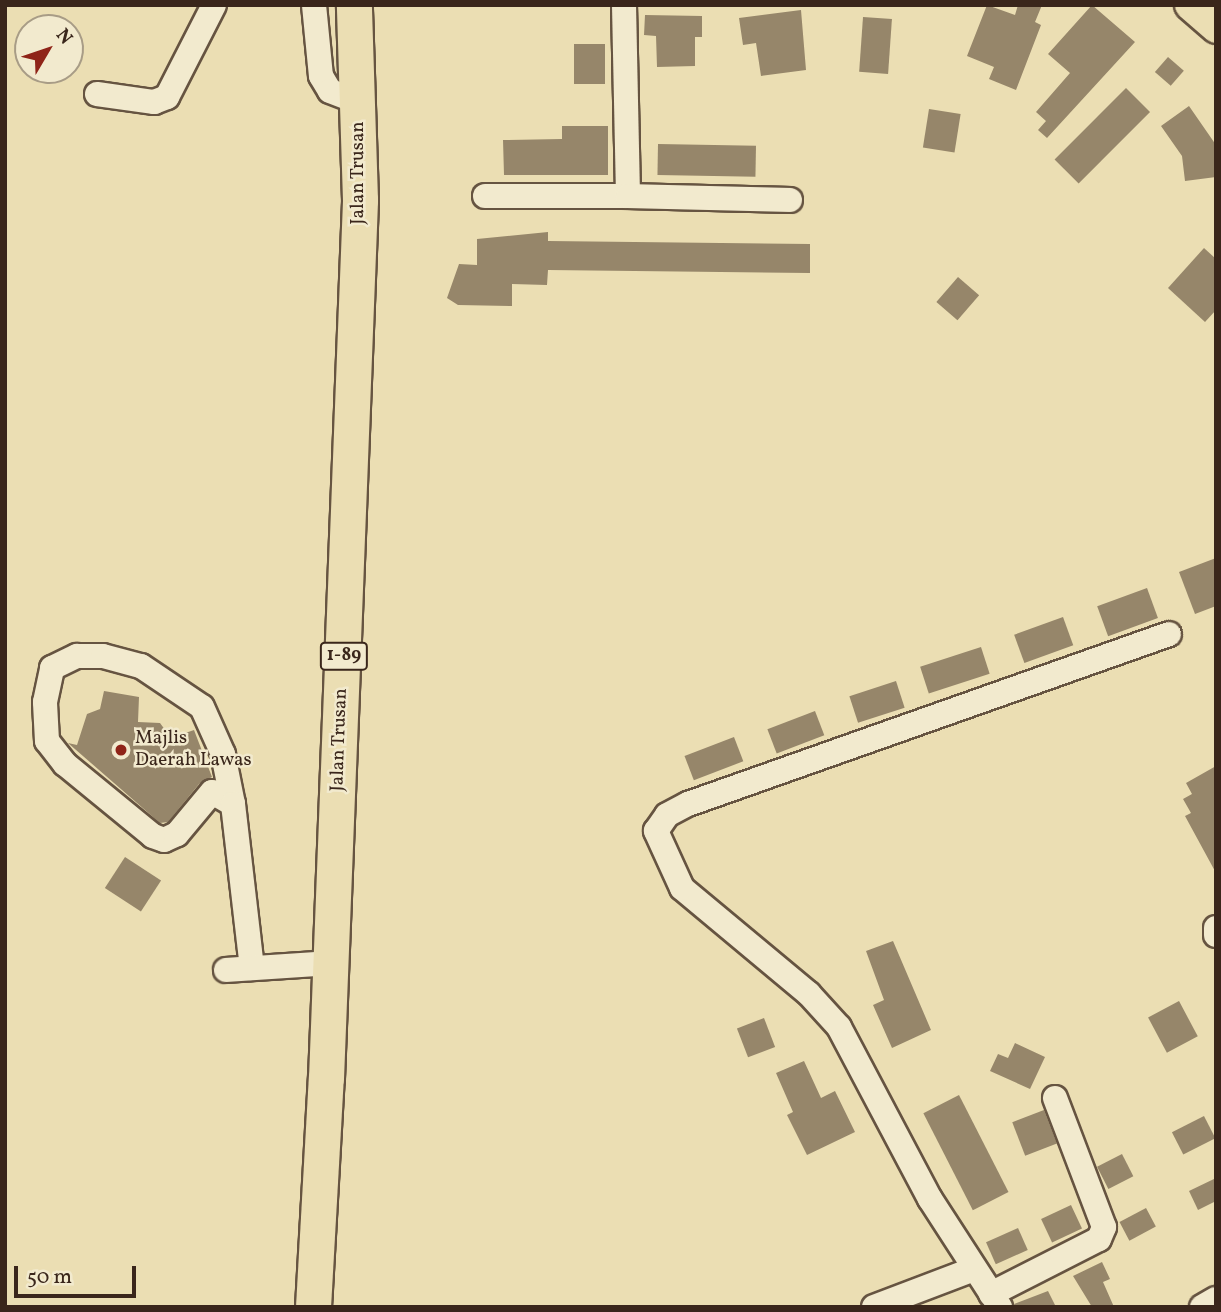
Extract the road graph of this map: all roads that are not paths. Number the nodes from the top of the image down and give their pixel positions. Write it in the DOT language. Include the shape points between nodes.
graph roads {
  1 [pos="214,5"];
  2 [pos="314,5"];
  3 [pos="354,5"];
  4 [pos="624,5"];
  5 [pos="1191,5"];
  6 [pos="1216,28"];
  7 [pos="97,94"];
  8 [pos="358,102"];
  9 [pos="485,196"];
  10 [pos="628,196"];
  11 [pos="790,201"];
  12 [pos="1168,634"];
  13 [pos="222,798"];
  14 [pos="1216,928"];
  15 [pos="1216,934"];
  16 [pos="331,962"];
  17 [pos="252,968"];
  18 [pos="226,970"];
  19 [pos="1055,1098"];
  20 [pos="974,1269"];
  21 [pos="1216,1298"];
  22 [pos="995,1301"];
  23 [pos="313,1307"];
  24 [pos="874,1307"];
  25 [pos="1202,1307"];
  1 -- 7 [label="street" via="167,97 154,102"];
  2 -- 8 [label="street" via="321,76 330,91"];
  3 -- 8 [label="highway, Jalan Trusan / 1-89"];
  4 -- 10 [label="street"];
  5 -- 6 [label="main road"];
  8 -- 16 [label="highway, Jalan Trusan / 1-89" via="360,214"];
  9 -- 10 [label="street"];
  10 -- 11 [label="street"];
  12 -- 20 [label="street" via="688,804 667,815 656,831 682,888 809,993 839,1027 930,1199"];
  13 -- 13 [label="street" via="223,754 202,707 173,684 141,666 103,656 77,656 52,668 45,702 47,740 65,764 153,836 164,840 177,834"];
  13 -- 17 [label="street"];
  14 -- 15 [label="street"];
  16 -- 17 [label="street"];
  16 -- 23 [label="highway, Jalan Trusan / 1-89"];
  17 -- 18 [label="street"];
  19 -- 22 [label="street" via="1104,1227 1099,1239"];
  20 -- 22 [label="street"];
  20 -- 24 [label="street"];
  21 -- 25 [label="street"];
}
